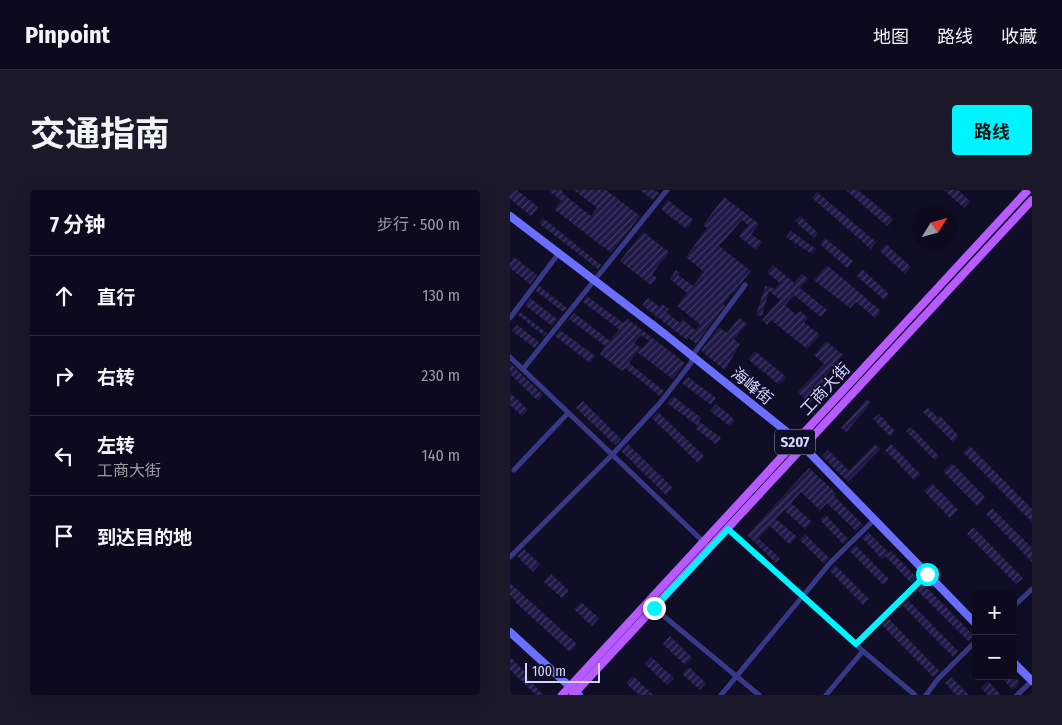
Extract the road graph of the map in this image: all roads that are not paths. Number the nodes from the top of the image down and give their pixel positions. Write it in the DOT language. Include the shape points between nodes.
graph roads {
  1 [pos="667,190"];
  2 [pos="1028,190"];
  3 [pos="1032,200"];
  4 [pos="510,216"];
  5 [pos="558,253"];
  6 [pos="595,280"];
  7 [pos="746,286"];
  8 [pos="510,318"];
  9 [pos="692,356"];
  10 [pos="510,357"];
  11 [pos="523,369"];
  12 [pos="568,413"];
  13 [pos="800,443"];
  14 [pos="612,455"];
  15 [pos="514,470"];
  16 [pos="874,520"];
  17 [pos="728,529"];
  18 [pos="703,542"];
  19 [pos="710,548"];
  20 [pos="510,557"];
  21 [pos="927,574"];
  22 [pos="1032,588"];
  23 [pos="1017,603"];
  24 [pos="654,608"];
  25 [pos="972,620"];
  26 [pos="510,632"];
  27 [pos="856,644"];
  28 [pos="972,645"];
  29 [pos="863,651"];
  30 [pos="1017,666"];
  31 [pos="736,676"];
  32 [pos="1032,681"];
  33 [pos="574,692"];
  34 [pos="562,695"];
  35 [pos="721,695"];
  36 [pos="759,695"];
  37 [pos="826,695"];
  38 [pos="915,695"];
  39 [pos="926,695"];
  40 [pos="1017,695"];
  1 -- 6 [label="street"];
  2 -- 13 [label="main road, 工商大街 / S207"];
  3 -- 13 [label="main road, 工商大街 / S207"];
  4 -- 5 [label="street, 海峰街"];
  5 -- 6 [label="street, 海峰街"];
  5 -- 8 [label="street"];
  6 -- 9 [label="street, 海峰街"];
  6 -- 11 [label="street"];
  7 -- 9 [label="street"];
  9 -- 13 [label="street, 海峰街"];
  9 -- 14 [label="street" via="691,363 660,403"];
  10 -- 11 [label="street"];
  11 -- 12 [label="street"];
  12 -- 14 [label="street"];
  12 -- 15 [label="street"];
  13 -- 16 [label="street, 海峰街"];
  13 -- 17 [label="main road, 工商大街 / S207"];
  13 -- 18 [label="main road, 工商大街 / S207"];
  14 -- 18 [label="street"];
  14 -- 20 [label="street"];
  16 -- 21 [label="street, 海峰街"];
  16 -- 31 [label="street" via="832,562"];
  17 -- 19 [label="main road, 工商大街 / S207"];
  17 -- 27 [label="street"];
  18 -- 19 [label="street"];
  18 -- 33 [label="main road, 工商大街 / S207"];
  19 -- 24 [label="main road, 工商大街 / S207"];
  21 -- 25 [label="street, 海峰街"];
  21 -- 27 [label="street"];
  22 -- 23 [label="street"];
  24 -- 31 [label="street"];
  24 -- 33 [label="main road, 工商大街 / S207"];
  26 -- 33 [label="street"];
  27 -- 29 [label="street"];
  28 -- 39 [label="street"];
  29 -- 37 [label="street"];
  29 -- 38 [label="street"];
  30 -- 32 [label="street"];
  31 -- 35 [label="street"];
  31 -- 36 [label="street"];
  32 -- 40 [label="street"];
  33 -- 34 [label="main road, 工商大街 / S207"];
}
